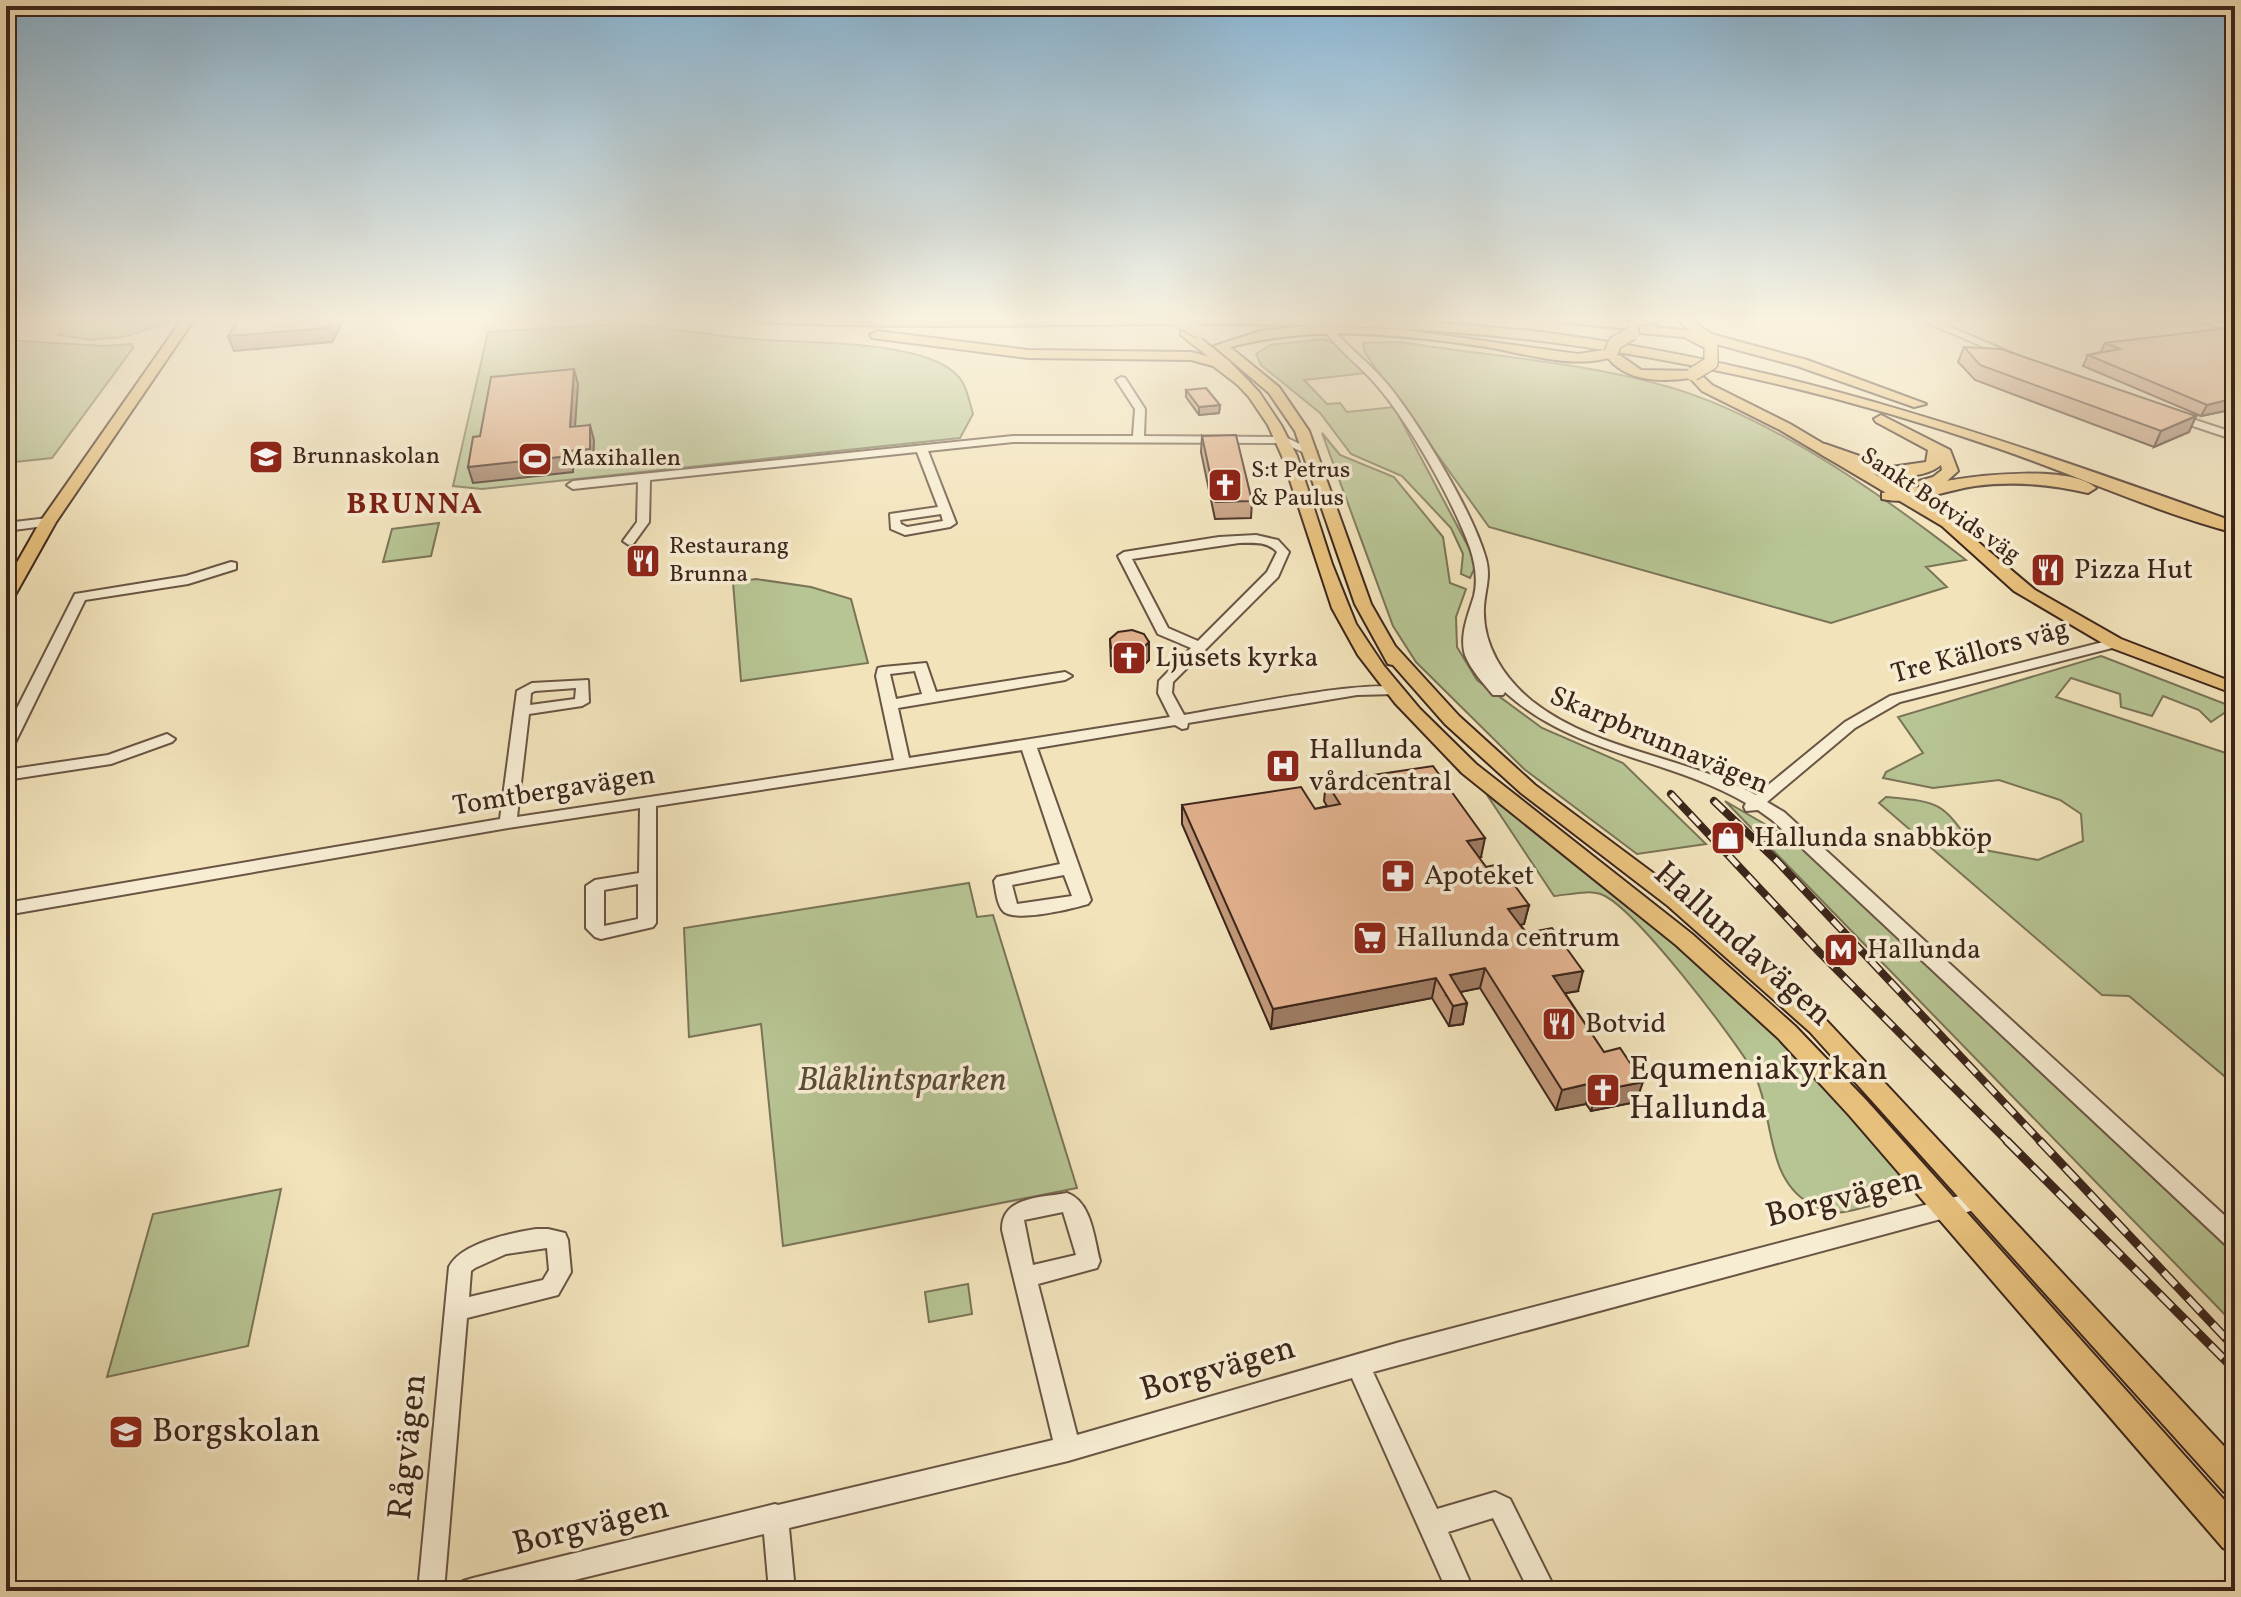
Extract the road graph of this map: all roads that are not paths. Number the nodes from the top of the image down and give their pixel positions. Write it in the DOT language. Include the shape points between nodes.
graph roads {
  1 [pos="137,393"];
  2 [pos="1129,393"];
  3 [pos="1252,393"];
  4 [pos="1275,393"];
  5 [pos="1386,393"];
  6 [pos="1700,393"];
  7 [pos="1716,393"];
  8 [pos="1802,393"];
  9 [pos="1819,393"];
  10 [pos="1853,393"];
  11 [pos="1888,393"];
  12 [pos="2162,412"];
  13 [pos="1302,431"];
  14 [pos="1138,437"];
  15 [pos="2235,437"];
  16 [pos="1285,440"];
  17 [pos="1934,445"];
  18 [pos="921,447"];
  19 [pos="1820,447"];
  20 [pos="1311,452"];
  21 [pos="644,477"];
  22 [pos="2123,479"];
  23 [pos="573,485"];
  24 [pos="1896,495"];
  25 [pos="944,510"];
  26 [pos="2235,519"];
  27 [pos="48,522"];
  28 [pos="6,527"];
  29 [pos="2235,531"];
  30 [pos="629,541"];
  31 [pos="231,566"];
  32 [pos="6,597"];
  33 [pos="1351,629"];
  34 [pos="2115,643"];
  35 [pos="1199,647"];
  36 [pos="1389,650"];
  37 [pos="1065,676"];
  38 [pos="2235,689"];
  39 [pos="1395,690"];
  40 [pos="1362,695"];
  41 [pos="930,697"];
  42 [pos="890,705"];
  43 [pos="522,711"];
  44 [pos="1180,722"];
  45 [pos="1428,730"];
  46 [pos="167,739"];
  47 [pos="6,745"];
  48 [pos="1028,745"];
  49 [pos="903,764"];
  50 [pos="6,775"];
  51 [pos="1528,789"];
  52 [pos="648,802"];
  53 [pos="1754,805"];
  54 [pos="508,823"];
  55 [pos="1070,868"];
  56 [pos="647,877"];
  57 [pos="6,909"];
  58 [pos="1978,1200"];
  59 [pos="1945,1208"];
  60 [pos="2232,1232"];
  61 [pos="1026,1277"];
  62 [pos="457,1310"];
  63 [pos="1358,1365"];
  64 [pos="1068,1449"];
  65 [pos="2235,1481"];
  66 [pos="775,1517"];
  67 [pos="1432,1524"];
  68 [pos="2235,1536"];
  69 [pos="431,1591"];
  70 [pos="473,1591"];
  71 [pos="782,1591"];
  72 [pos="1461,1591"];
  73 [pos="1543,1591"];
  1 -- 27 [label="main road"];
  2 -- 14 [label="street" via="1140,409"];
  3 -- 16 [label="main road, Hallundavägen"];
  4 -- 13 [label="main road, Hallundavägen"];
  5 -- 53 [label="street, Skarpbrunnavägen" via="1470,534 1481,564 1477,603 1486,656 1495,672 1526,703 1576,732 1721,784"];
  6 -- 24 [label="main road, Sankt Botvids väg" via="1740,407"];
  7 -- 19 [label="main road, Sankt Botvids väg"];
  8 -- 17 [label="highway" via="1867,413"];
  9 -- 29 [label="highway" via="1932,422"];
  10 -- 22 [label="highway"];
  11 -- 22 [label="highway"];
  12 -- 15 [label="street"];
  13 -- 16 [label="street"];
  13 -- 20 [label="main road, Hallundavägen"];
  14 -- 16 [label="street"];
  14 -- 18 [label="street" via="1042,437"];
  16 -- 20 [label="street"];
  16 -- 33 [label="main road, Hallundavägen"];
  17 -- 19 [label="highway" via="1933,465 1911,471 1865,467"];
  17 -- 24 [label="highway" via="1949,459 1950,471"];
  18 -- 21 [label="street"];
  18 -- 25 [label="street"];
  19 -- 24 [label="main road, Sankt Botvids väg"];
  20 -- 36 [label="main road, Hallundavägen" via="1363,604"];
  21 -- 23 [label="street"];
  21 -- 30 [label="street" via="643,522"];
  22 -- 26 [label="highway"];
  24 -- 29 [label="highway" via="1985,478 2029,477 2108,493"];
  24 -- 34 [label="main road, Sankt Botvids väg" via="1967,538 2030,594"];
  27 -- 28 [label="street"];
  27 -- 32 [label="main road"];
  31 -- 47 [label="street" via="188,580 80,597"];
  33 -- 39 [label="main road, Hallundavägen"];
  33 -- 40 [label="street" via="1372,674"];
  34 -- 38 [label="main road, Sankt Botvids väg"];
  34 -- 53 [label="street, Tre Källors väg" via="1895,699 1850,725"];
  35 -- 35 [label="street" via="1273,574 1283,552 1280,546 1249,540 1124,556 1163,631"];
  35 -- 44 [label="street" via="1166,681 1165,693"];
  36 -- 39 [label="main road, Hallundavägen" via="1402,676"];
  36 -- 51 [label="main road, Hallundavägen" via="1452,720"];
  37 -- 41 [label="street"];
  39 -- 40 [label="street, Tomtbergavägen"];
  39 -- 45 [label="main road, Hallundavägen"];
  39 -- 51 [label="main road, Hallundavägen" via="1412,696 1467,751"];
  40 -- 44 [label="street, Tomtbergavägen"];
  40 -- 45 [label="street, Tomtbergavägen" via="1396,703"];
  41 -- 42 [label="street"];
  41 -- 42 [label="street" via="921,666 895,668 883,671"];
  42 -- 49 [label="street"];
  43 -- 54 [label="street"];
  44 -- 48 [label="street, Tomtbergavägen" via="1142,733 1111,732"];
  45 -- 59 [label="main road, Hallundavägen" via="1469,769 1721,970 1811,1057"];
  46 -- 50 [label="street" via="111,759"];
  48 -- 49 [label="street, Tomtbergavägen"];
  48 -- 55 [label="street"];
  49 -- 52 [label="street, Tomtbergavägen"];
  51 -- 58 [label="main road, Hallundavägen" via="1676,901 1768,979 1871,1080"];
  52 -- 54 [label="street, Tomtbergavägen"];
  52 -- 56 [label="street"];
  53 -- 60 [label="street, Skarpbrunnavägen" via="1804,840"];
  54 -- 57 [label="street, Tomtbergavägen"];
  58 -- 59 [label="street, Borgvägen"];
  58 -- 65 [label="main road, Hallundavägen"];
  59 -- 63 [label="street, Borgvägen"];
  59 -- 68 [label="main road, Hallundavägen"];
  61 -- 64 [label="street"];
  62 -- 62 [label="street, Rågvägen" via="550,1288 560,1272 557,1240 544,1238 468,1257 460,1267"];
  62 -- 69 [label="street, Rågvägen"];
  63 -- 64 [label="street, Borgvägen"];
  63 -- 67 [label="street"];
  64 -- 66 [label="street, Borgvägen"];
  66 -- 70 [label="street, Borgvägen"];
  66 -- 71 [label="street"];
  67 -- 72 [label="street"];
  67 -- 73 [label="street" via="1495,1505 1501,1508"];
}
